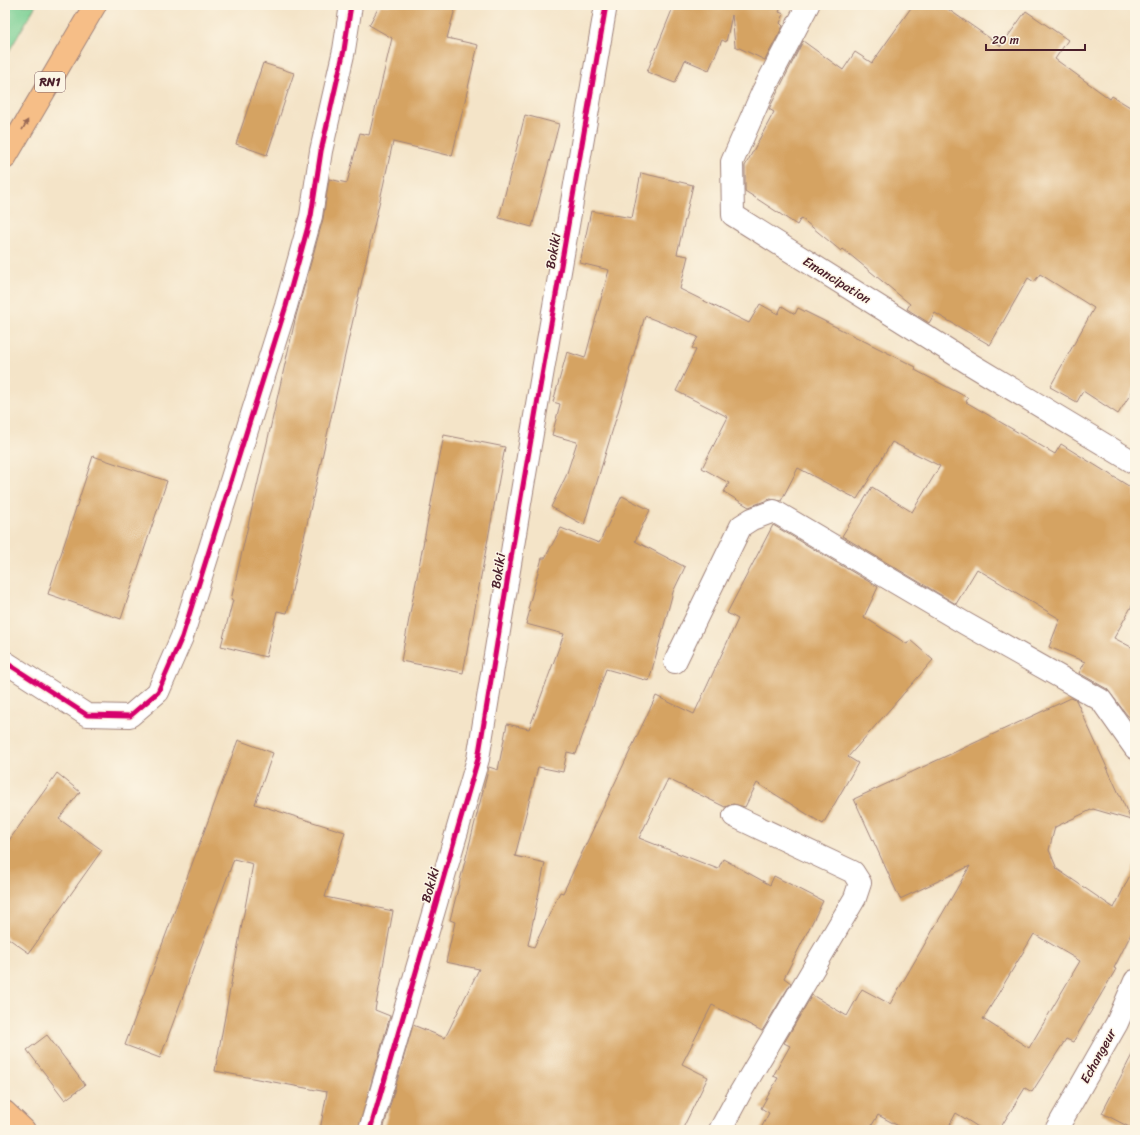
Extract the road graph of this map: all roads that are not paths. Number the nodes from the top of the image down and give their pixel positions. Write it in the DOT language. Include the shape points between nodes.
graph roads {
  1 [pos="95,5"];
  2 [pos="351,5"];
  3 [pos="606,5"];
  4 [pos="808,5"];
  5 [pos="5,158"];
  6 [pos="1135,463"];
  7 [pos="5,662"];
  8 [pos="675,662"];
  9 [pos="1135,748"];
  10 [pos="734,816"];
  11 [pos="1135,981"];
  12 [pos="5,1112"];
  13 [pos="24,1130"];
  14 [pos="370,1130"];
  15 [pos="720,1130"];
  16 [pos="1056,1130"];
  5 -- 1 [label="highway, RN1, one-way"];
  2 -- 7 [label="street" via="344,50 321,151 311,216 286,306 182,637 158,692 130,716 87,715"];
  3 -- 14 [label="street, Bokiki" via="478,759"];
  4 -- 6 [label="street, Emancipation" via="763,91 732,162 732,215"];
  8 -- 9 [label="street" via="741,526 774,511 1101,700"];
  10 -- 15 [label="street" via="853,872 860,883 855,898"];
  11 -- 16 [label="street, Echangeur" via="1116,1023"];
  12 -- 13 [label="highway"];
}
